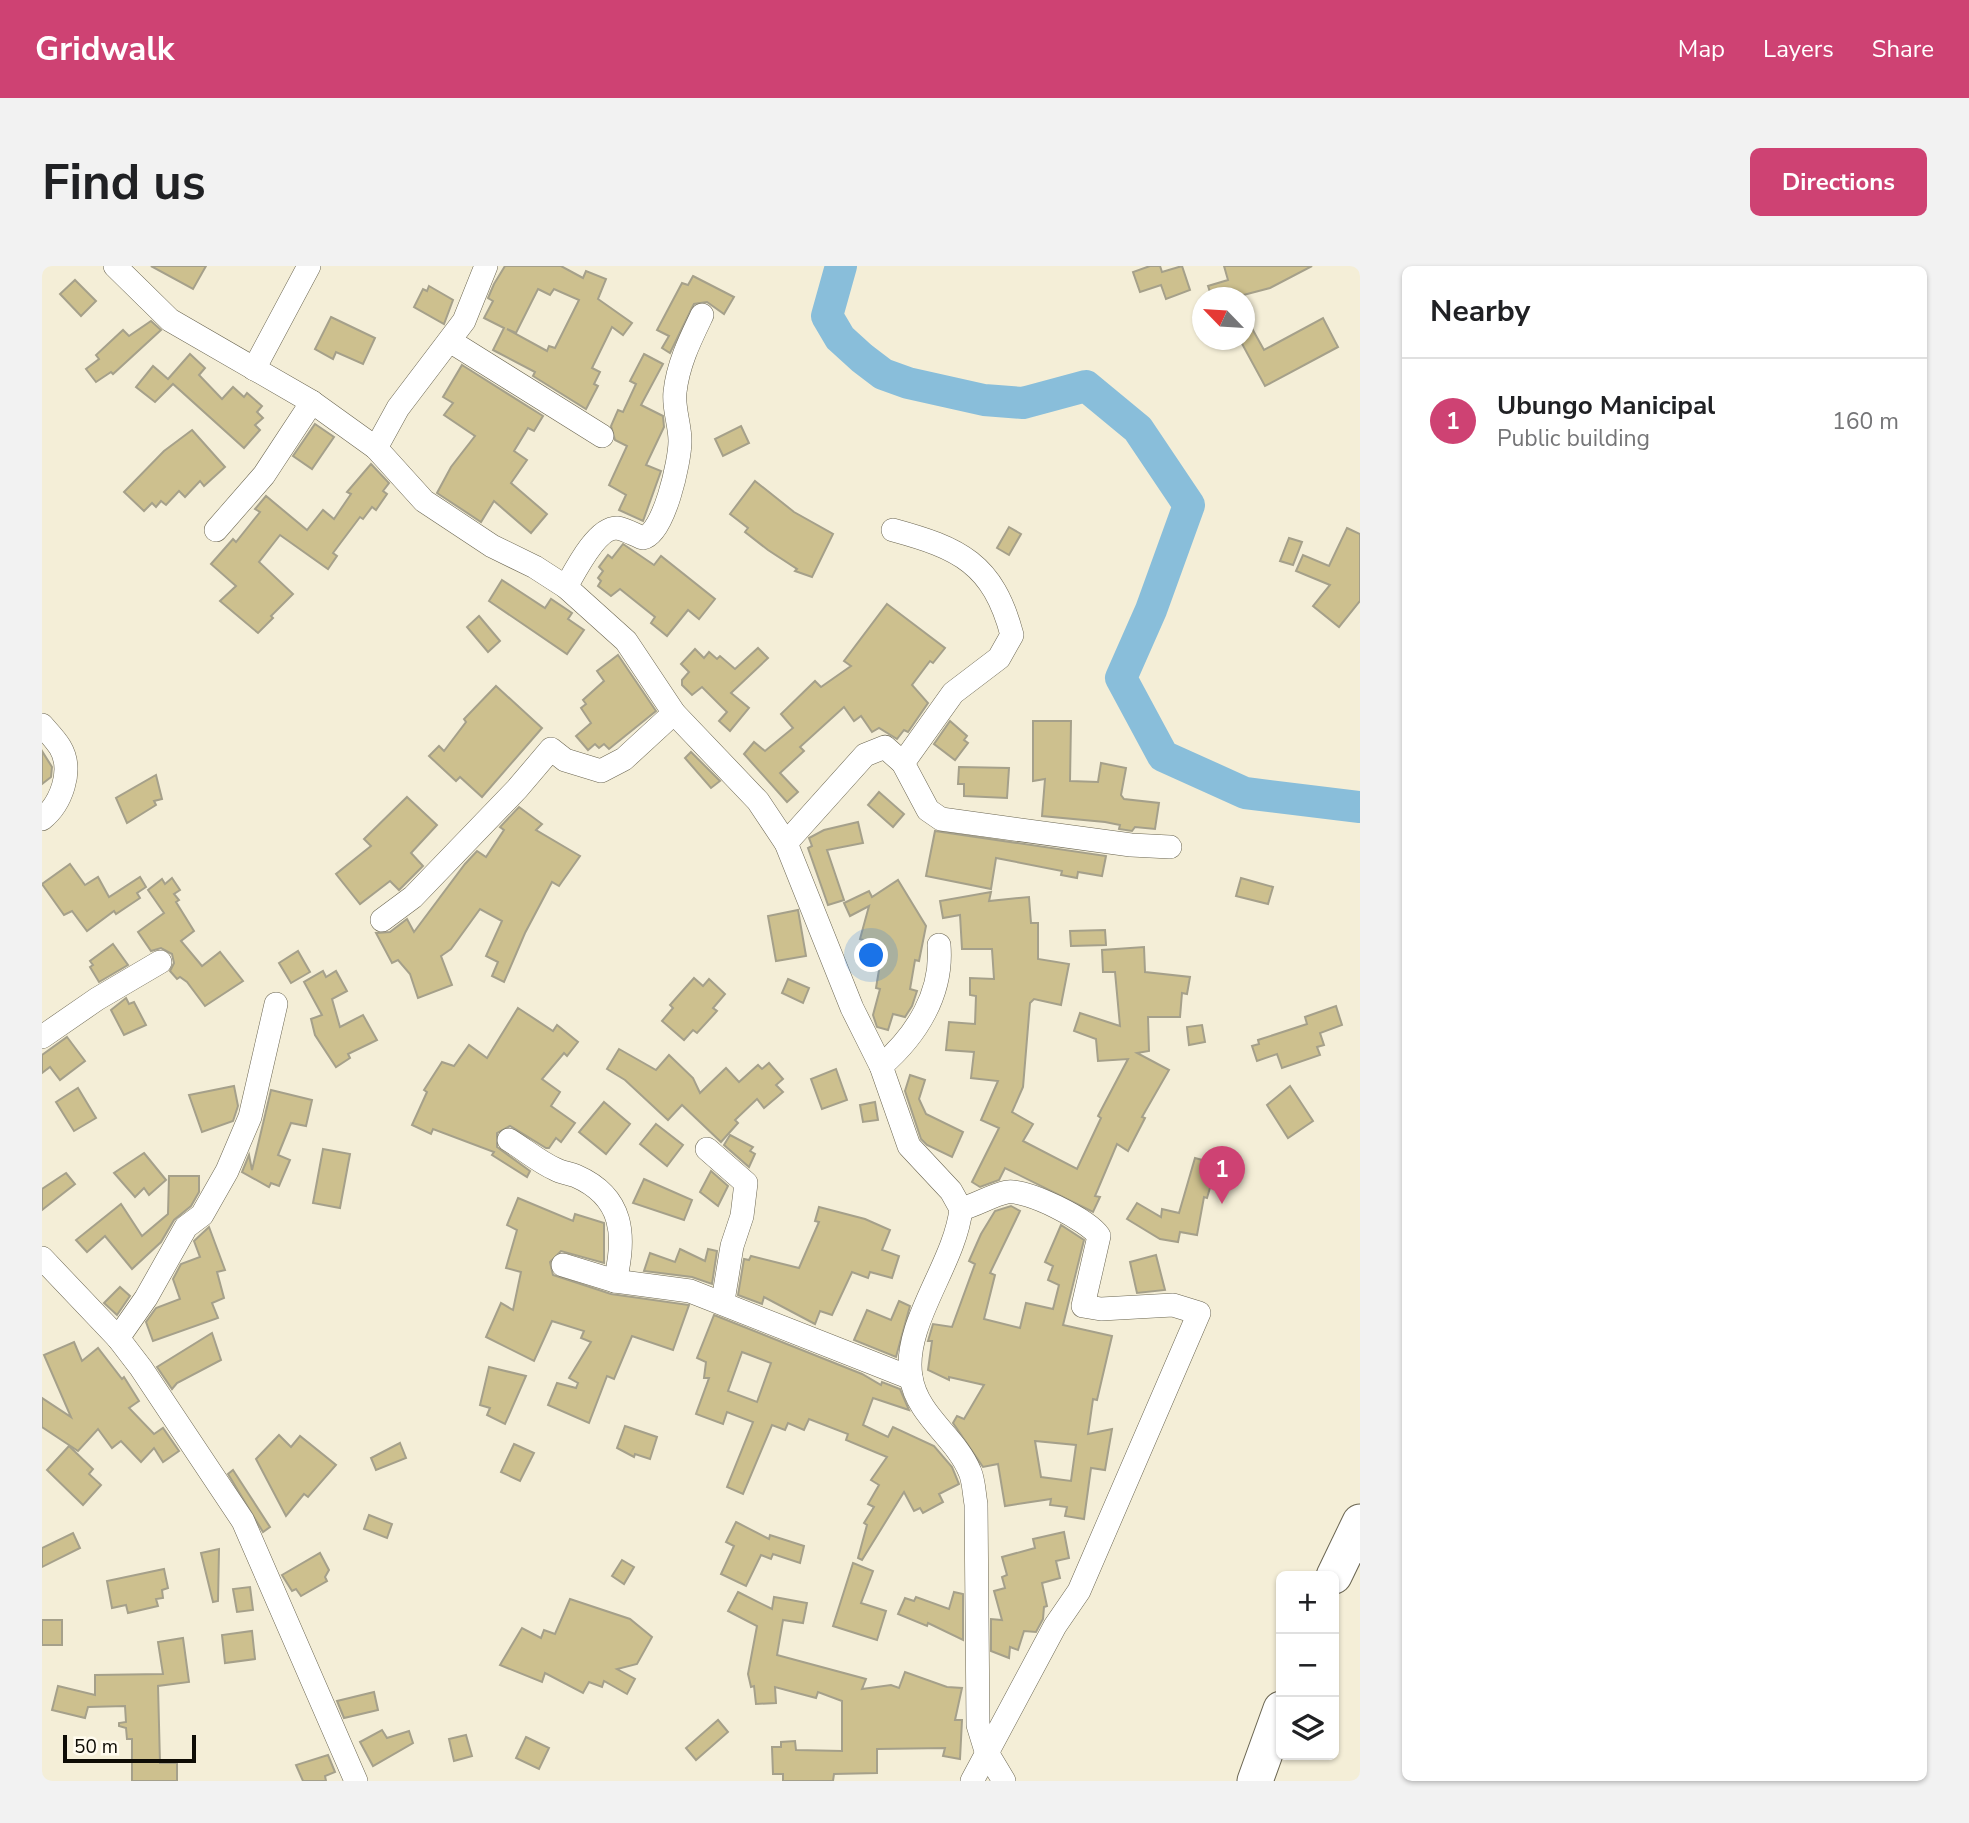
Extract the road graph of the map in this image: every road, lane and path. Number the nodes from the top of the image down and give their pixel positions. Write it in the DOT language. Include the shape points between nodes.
graph roads {
  1 [pos="116,266"];
  2 [pos="309,266"];
  3 [pos="486,266"];
  4 [pos="702,315"];
  5 [pos="450,341"];
  6 [pos="254,369"];
  7 [pos="312,402"];
  8 [pos="602,436"];
  9 [pos="376,448"];
  10 [pos="216,530"];
  11 [pos="893,530"];
  12 [pos="566,586"];
  13 [pos="674,713"];
  14 [pos="42,725"];
  15 [pos="903,763"];
  16 [pos="42,819"];
  17 [pos="786,843"];
  18 [pos="1170,846"];
  19 [pos="382,920"];
  20 [pos="939,945"];
  21 [pos="160,962"];
  22 [pos="276,1004"];
  23 [pos="42,1037"];
  24 [pos="881,1066"];
  25 [pos="509,1140"];
  26 [pos="707,1149"];
  27 [pos="961,1209"];
  28 [pos="42,1258"];
  29 [pos="563,1265"];
  30 [pos="615,1281"];
  31 [pos="723,1301"];
  32 [pos="118,1338"];
  33 [pos="911,1378"];
  34 [pos="1360,1522"];
  35 [pos="1336,1571"];
  36 [pos="1276,1723"];
  37 [pos="986,1751"];
  38 [pos="356,1781"];
  39 [pos="972,1781"];
  40 [pos="1004,1781"];
  41 [pos="1255,1781"];
  1 -- 6 [label="street" via="170,320"];
  2 -- 6 [label="street"];
  3 -- 5 [label="street" via="464,321"];
  4 -- 12 [label="street" via="678,375 674,396 680,443 660,522 653,534 643,538 619,528 604,532"];
  5 -- 8 [label="street"];
  5 -- 9 [label="street" via="398,408"];
  6 -- 7 [label="street"];
  7 -- 9 [label="street"];
  7 -- 10 [label="street" via="264,475"];
  9 -- 12 [label="street" via="424,500 492,546"];
  11 -- 15 [label="street" via="939,542 970,560 1007,616 1012,635 999,658 953,693"];
  12 -- 13 [label="street" via="626,641"];
  13 -- 17 [label="street" via="758,801"];
  13 -- 19 [label="street" via="624,759 601,771 565,760 551,749 413,897"];
  14 -- 16 [label="street" via="62,749 66,777 59,800"];
  15 -- 17 [label="street" via="885,747 865,755"];
  15 -- 18 [label="street" via="928,810 941,819 1131,845"];
  17 -- 24 [label="street" via="852,1008"];
  20 -- 24 [label="street" via="941,968 936,990 911,1034"];
  21 -- 23 [label="street"];
  22 -- 32 [label="street" via="250,1117 227,1171 202,1215 186,1227"];
  24 -- 27 [label="street" via="909,1146 951,1191"];
  25 -- 30 [label="street" via="602,1193 622,1231"];
  26 -- 31 [label="street" via="746,1183"];
  27 -- 33 [label="street" via="954,1242 915,1335"];
  27 -- 37 [label="street" via="1009,1192 1084,1221 1098,1236 1083,1306 1173,1305 1199,1313 1079,1591"];
  28 -- 32 [label="street"];
  29 -- 30 [label="street"];
  30 -- 31 [label="street" via="690,1290"];
  31 -- 33 [label="street"];
  32 -- 38 [label="street" via="243,1521"];
  33 -- 37 [label="street" via="918,1399 971,1473 976,1504 978,1725"];
  34 -- 35 [label="highway"];
  36 -- 41 [label="highway"];
  37 -- 39 [label="street"];
  37 -- 40 [label="street"];
}
